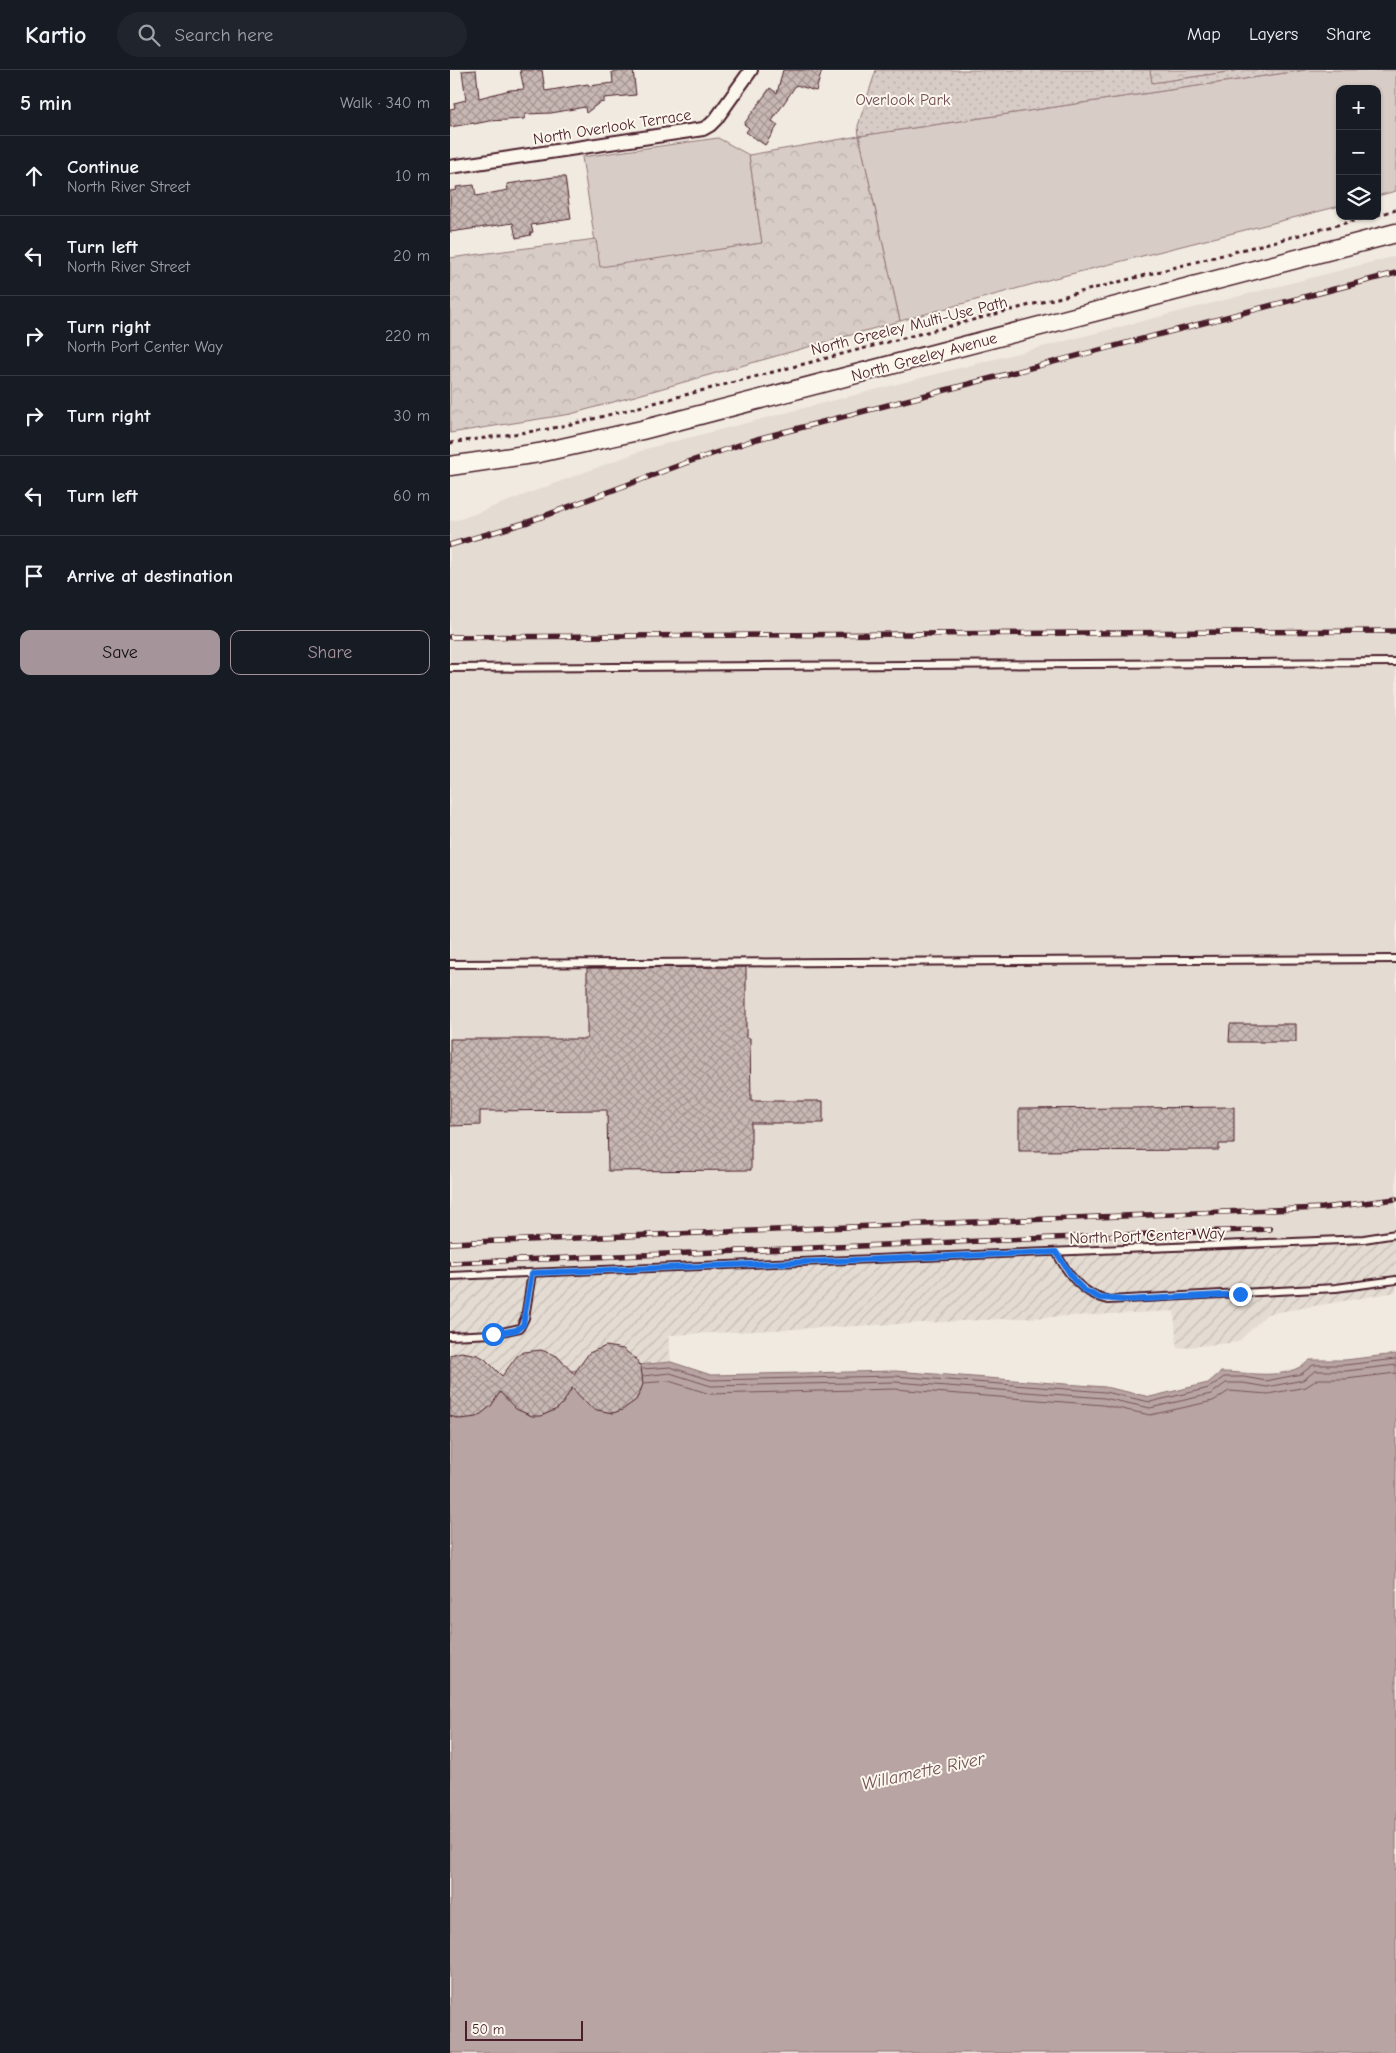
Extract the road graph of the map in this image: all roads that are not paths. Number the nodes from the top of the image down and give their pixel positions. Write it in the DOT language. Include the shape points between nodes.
graph roads {
  1 [pos="751,70"];
  2 [pos="450,167"];
  3 [pos="1396,233"];
  4 [pos="450,466"];
  5 [pos="1396,662"];
  6 [pos="450,668"];
  7 [pos="1396,959"];
  8 [pos="450,964"];
  9 [pos="1396,1234"];
  10 [pos="1056,1252"];
  11 [pos="532,1273"];
  12 [pos="450,1276"];
  13 [pos="1396,1280"];
  14 [pos="450,1336"];
  1 -- 2 [label="street, North Overlook Terrace" via="716,119 703,129"];
  3 -- 4 [label="main road, North Greeley Avenue" via="642,430 539,453"];
  5 -- 6 [label="lane"];
  7 -- 8 [label="lane"];
  9 -- 10 [label="lane, North Port Center Way" via="1336,1240"];
  10 -- 11 [label="lane, North Port Center Way"];
  10 -- 13 [label="lane" via="1084,1290 1108,1300 1336,1288"];
  11 -- 12 [label="lane, North Port Center Way"];
  11 -- 14 [label="lane" via="525,1318 520,1328 493,1334"];
}
